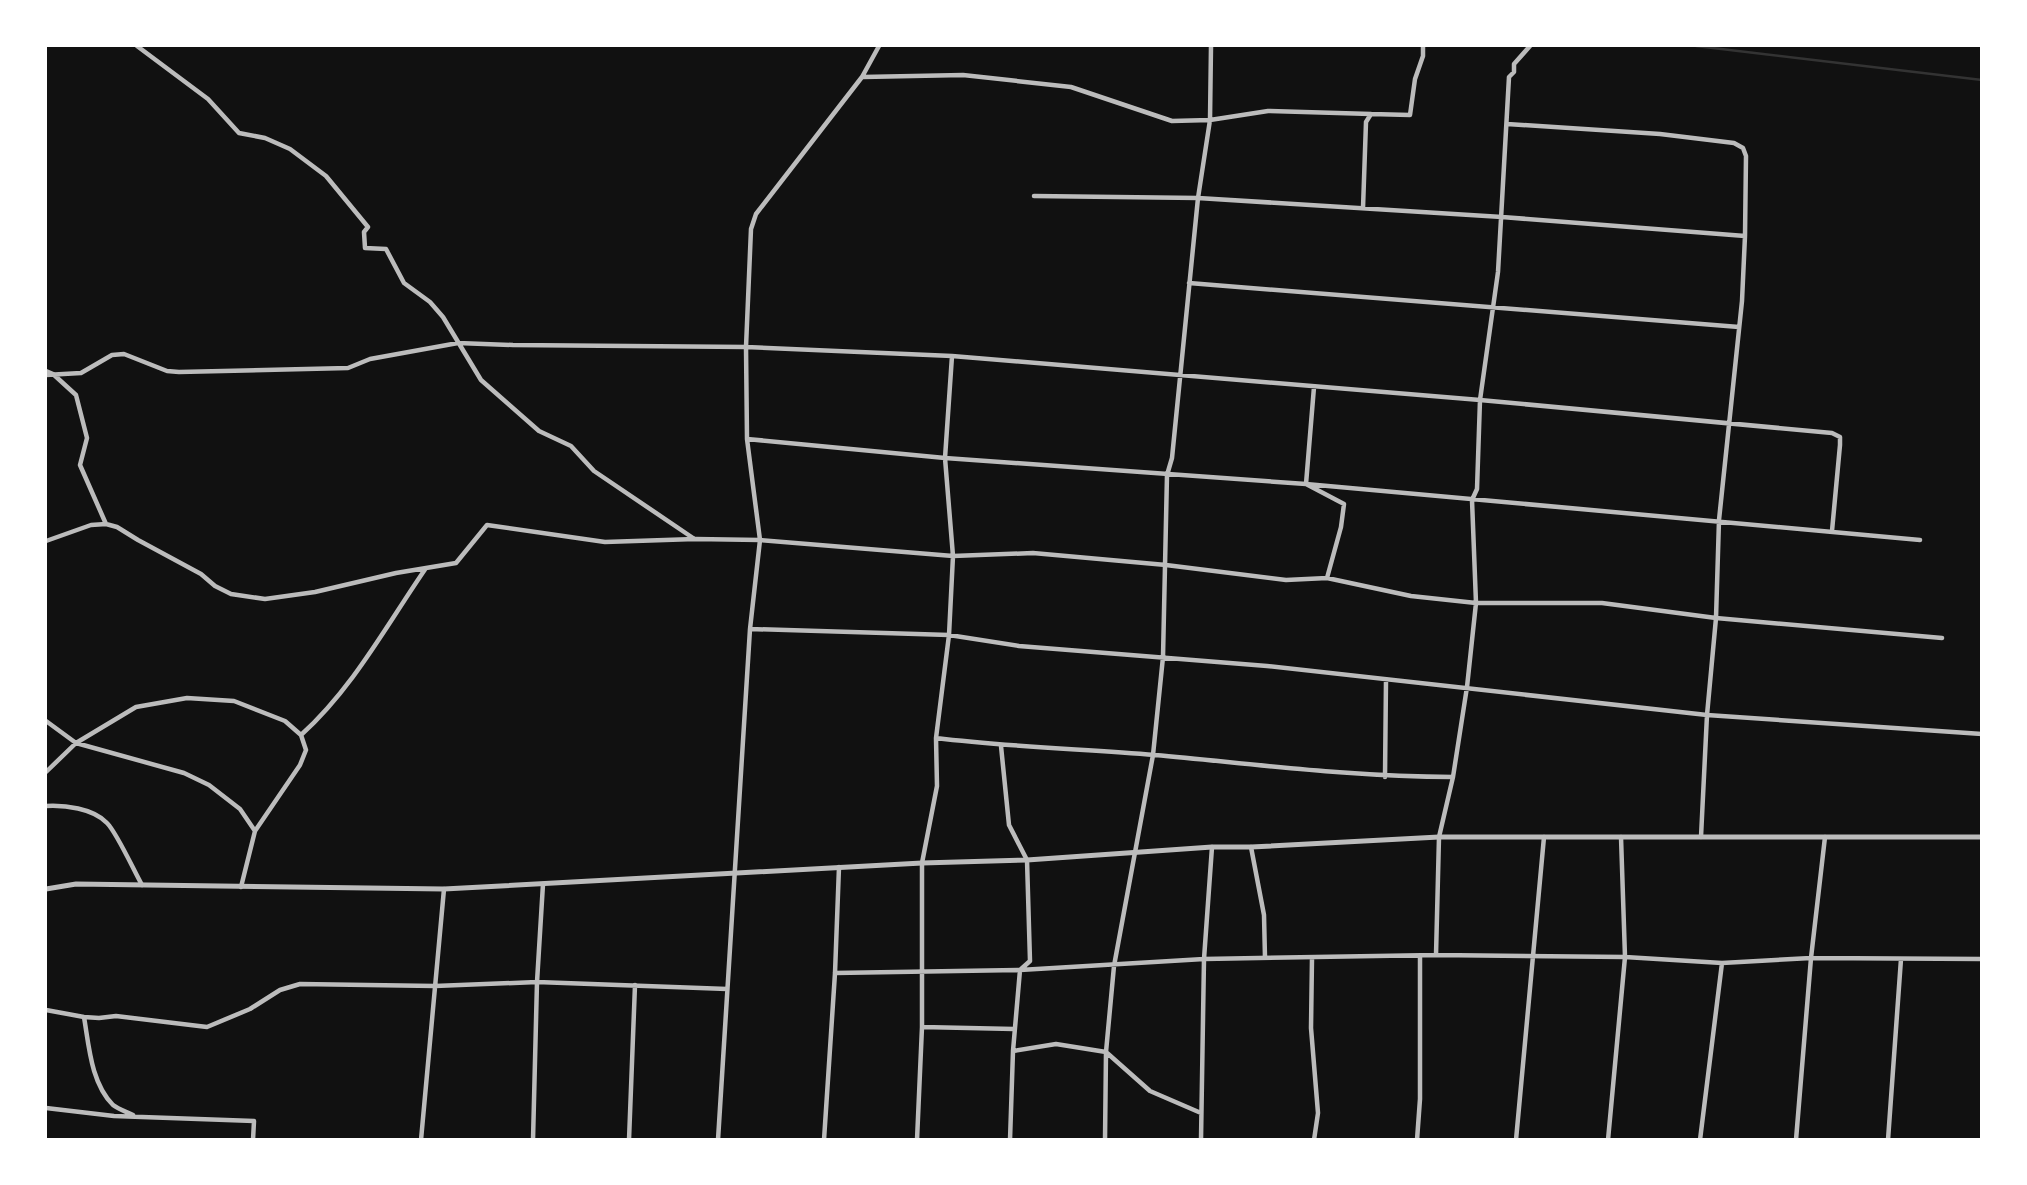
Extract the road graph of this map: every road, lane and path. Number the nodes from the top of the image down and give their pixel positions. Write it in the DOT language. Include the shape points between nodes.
graph roads {
  1 [pos="137,46"];
  2 [pos="879,46"];
  3 [pos="1211,46"];
  4 [pos="1423,46"];
  5 [pos="1530,46"];
  6 [pos="862,77"];
  7 [pos="1371,114"];
  8 [pos="1210,120"];
  9 [pos="1507,124"];
  10 [pos="1034,196"];
  11 [pos="1198,198"];
  12 [pos="1363,208"];
  13 [pos="1502,217"];
  14 [pos="1745,236"];
  15 [pos="1189,284"];
  16 [pos="1491,307"];
  17 [pos="1739,327"];
  18 [pos="458,342"];
  19 [pos="746,347"];
  20 [pos="952,356"];
  21 [pos="46,373"];
  22 [pos="53,374"];
  23 [pos="1180,376"];
  24 [pos="1314,386"];
  25 [pos="1480,400"];
  26 [pos="1728,425"];
  27 [pos="747,439"];
  28 [pos="945,458"];
  29 [pos="1167,475"];
  30 [pos="1306,484"];
  31 [pos="1472,500"];
  32 [pos="1719,520"];
  33 [pos="106,524"];
  34 [pos="1832,531"];
  35 [pos="695,539"];
  36 [pos="761,540"];
  37 [pos="1920,540"];
  38 [pos="46,541"];
  39 [pos="953,555"];
  40 [pos="1166,565"];
  41 [pos="427,567"];
  42 [pos="1326,578"];
  43 [pos="1476,603"];
  44 [pos="1716,618"];
  45 [pos="750,629"];
  46 [pos="949,635"];
  47 [pos="1942,638"];
  48 [pos="1163,657"];
  49 [pos="1386,680"];
  50 [pos="1467,687"];
  51 [pos="1707,715"];
  52 [pos="46,721"];
  53 [pos="1982,734"];
  54 [pos="301,735"];
  55 [pos="936,738"];
  56 [pos="76,743"];
  57 [pos="1001,746"];
  58 [pos="1153,755"];
  59 [pos="46,772"];
  60 [pos="1385,777"];
  61 [pos="1453,777"];
  62 [pos="46,806"];
  63 [pos="255,831"];
  64 [pos="1439,837"];
  65 [pos="1544,837"];
  66 [pos="1621,837"];
  67 [pos="1701,837"];
  68 [pos="1825,837"];
  69 [pos="1982,837"];
  70 [pos="1212,846"];
  71 [pos="1251,847"];
  72 [pos="1136,851"];
  73 [pos="1027,860"];
  74 [pos="922,863"];
  75 [pos="839,867"];
  76 [pos="735,873"];
  77 [pos="543,884"];
  78 [pos="142,885"];
  79 [pos="241,887"];
  80 [pos="46,889"];
  81 [pos="444,889"];
  82 [pos="1436,955"];
  83 [pos="1420,956"];
  84 [pos="1533,956"];
  85 [pos="1625,957"];
  86 [pos="1265,958"];
  87 [pos="1312,958"];
  88 [pos="1811,958"];
  89 [pos="1204,959"];
  90 [pos="1901,959"];
  91 [pos="1982,959"];
  92 [pos="1721,963"];
  93 [pos="1114,965"];
  94 [pos="1020,970"];
  95 [pos="835,973"];
  96 [pos="923,974"];
  97 [pos="537,982"];
  98 [pos="635,985"];
  99 [pos="435,986"];
  100 [pos="727,989"];
  101 [pos="46,1010"];
  102 [pos="84,1017"];
  103 [pos="922,1027"];
  104 [pos="1014,1029"];
  105 [pos="1013,1051"];
  106 [pos="1106,1052"];
  107 [pos="46,1108"];
  108 [pos="1201,1113"];
  109 [pos="172,1117"];
  110 [pos="253,1139"];
  111 [pos="421,1139"];
  112 [pos="533,1139"];
  113 [pos="629,1139"];
  114 [pos="718,1139"];
  115 [pos="824,1139"];
  116 [pos="917,1139"];
  117 [pos="1010,1139"];
  118 [pos="1105,1139"];
  119 [pos="1201,1139"];
  120 [pos="1314,1139"];
  121 [pos="1417,1139"];
  122 [pos="1516,1139"];
  123 [pos="1608,1139"];
  124 [pos="1700,1139"];
  125 [pos="1796,1139"];
  126 [pos="1888,1139"];
  1 -- 18 [label="street" via="208,99 239,133 290,149 326,176 368,227 365,248 386,249 404,283 430,302"];
  2 -- 6 [label="street"];
  3 -- 8 [label="street"];
  4 -- 7 [label="street" via="1410,115"];
  5 -- 9 [label="street" via="1509,77"];
  6 -- 8 [label="street" via="963,75 1071,87 1172,121"];
  6 -- 19 [label="street" via="753,221"];
  7 -- 8 [label="street" via="1268,111"];
  7 -- 12 [label="street" via="1365,133"];
  8 -- 11 [label="street"];
  9 -- 13 [label="street"];
  9 -- 14 [label="street" via="1734,143 1746,156"];
  10 -- 11 [label="street"];
  11 -- 12 [label="street"];
  11 -- 15 [label="street"];
  12 -- 13 [label="street"];
  13 -- 14 [label="street"];
  13 -- 16 [label="street"];
  14 -- 17 [label="street"];
  15 -- 16 [label="street"];
  15 -- 23 [label="street"];
  16 -- 17 [label="street"];
  16 -- 25 [label="street"];
  17 -- 26 [label="street"];
  18 -- 19 [label="street"];
  18 -- 22 [label="street" via="336,369 179,372 124,354 112,355 81,373"];
  18 -- 35 [label="street" via="481,380 533,425 571,446 594,471"];
  19 -- 20 [label="street"];
  19 -- 27 [label="street"];
  20 -- 23 [label="street"];
  20 -- 28 [label="street"];
  21 -- 22 [label="street"];
  22 -- 33 [label="street" via="76,395 86,438 80,465"];
  23 -- 24 [label="street"];
  23 -- 29 [label="street"];
  24 -- 25 [label="street"];
  24 -- 30 [label="street"];
  25 -- 26 [label="street"];
  25 -- 31 [label="street" via="1477,489"];
  26 -- 32 [label="street"];
  26 -- 34 [label="street" via="1832,433 1840,438"];
  27 -- 28 [label="street"];
  27 -- 36 [label="street"];
  28 -- 29 [label="street"];
  28 -- 39 [label="street"];
  29 -- 30 [label="street"];
  29 -- 40 [label="street"];
  30 -- 31 [label="street"];
  30 -- 42 [label="street" via="1343,504"];
  31 -- 32 [label="street"];
  31 -- 43 [label="street"];
  32 -- 34 [label="street"];
  32 -- 44 [label="street"];
  33 -- 38 [label="street"];
  33 -- 41 [label="street" via="201,574 215,586 247,597 315,592"];
  34 -- 37 [label="street"];
  35 -- 36 [label="street"];
  35 -- 41 [label="street" via="605,542 487,525 456,563"];
  36 -- 39 [label="street"];
  36 -- 45 [label="street"];
  39 -- 40 [label="street" via="1033,553"];
  39 -- 46 [label="street"];
  40 -- 42 [label="street" via="1286,580"];
  40 -- 48 [label="street"];
  41 -- 54 [label="street" via="354,677"];
  42 -- 43 [label="street" via="1411,596"];
  43 -- 44 [label="street" via="1602,603"];
  43 -- 50 [label="street"];
  44 -- 47 [label="street"];
  44 -- 51 [label="street"];
  45 -- 46 [label="street"];
  45 -- 76 [label="street"];
  46 -- 48 [label="street" via="1019,646"];
  46 -- 55 [label="street"];
  48 -- 49 [label="street"];
  48 -- 58 [label="street"];
  49 -- 50 [label="street"];
  49 -- 60 [label="street"];
  50 -- 51 [label="street"];
  50 -- 61 [label="street"];
  51 -- 53 [label="street"];
  51 -- 67 [label="street"];
  52 -- 56 [label="street"];
  54 -- 56 [label="street" via="285,721 234,701 187,698 136,707"];
  54 -- 63 [label="street" via="306,750 300,765"];
  55 -- 57 [label="street"];
  55 -- 74 [label="street" via="936,786"];
  56 -- 59 [label="street"];
  56 -- 63 [label="street" via="184,773 209,785 240,809"];
  57 -- 58 [label="street"];
  57 -- 73 [label="street" via="1009,825"];
  58 -- 60 [label="street"];
  58 -- 72 [label="street"];
  60 -- 61 [label="street"];
  61 -- 64 [label="street"];
  62 -- 78 [label="street" via="82,809 107,822"];
  63 -- 79 [label="street"];
  64 -- 65 [label="street"];
  64 -- 71 [label="street"];
  64 -- 82 [label="street"];
  65 -- 66 [label="street"];
  65 -- 84 [label="street"];
  66 -- 67 [label="street"];
  66 -- 85 [label="street"];
  67 -- 68 [label="street"];
  68 -- 69 [label="street"];
  68 -- 88 [label="street"];
  70 -- 71 [label="street"];
  70 -- 72 [label="street"];
  70 -- 89 [label="street"];
  71 -- 86 [label="street" via="1264,915"];
  72 -- 73 [label="street"];
  72 -- 93 [label="street"];
  73 -- 74 [label="street"];
  73 -- 94 [label="street" via="1030,961"];
  74 -- 75 [label="street"];
  74 -- 96 [label="street"];
  75 -- 76 [label="street"];
  75 -- 95 [label="street"];
  76 -- 77 [label="street"];
  76 -- 100 [label="street"];
  77 -- 81 [label="street"];
  77 -- 97 [label="street"];
  78 -- 79 [label="street"];
  78 -- 80 [label="street" via="76,884"];
  79 -- 81 [label="street"];
  81 -- 99 [label="street"];
  82 -- 83 [label="street"];
  82 -- 84 [label="street"];
  83 -- 87 [label="street"];
  83 -- 121 [label="street"];
  84 -- 85 [label="street"];
  84 -- 122 [label="street"];
  85 -- 92 [label="street"];
  85 -- 123 [label="street"];
  86 -- 87 [label="street"];
  86 -- 89 [label="street"];
  87 -- 120 [label="street" via="1311,1028 1318,1113"];
  88 -- 90 [label="street"];
  88 -- 92 [label="street"];
  88 -- 125 [label="street"];
  89 -- 93 [label="street"];
  89 -- 108 [label="street"];
  90 -- 91 [label="street"];
  90 -- 126 [label="street"];
  92 -- 124 [label="street"];
  93 -- 94 [label="street"];
  93 -- 106 [label="street"];
  94 -- 96 [label="street"];
  94 -- 104 [label="street"];
  95 -- 96 [label="street"];
  95 -- 115 [label="street"];
  96 -- 103 [label="street"];
  97 -- 98 [label="street"];
  97 -- 99 [label="street"];
  97 -- 112 [label="street"];
  98 -- 100 [label="street"];
  98 -- 113 [label="street"];
  99 -- 102 [label="street" via="300,984 207,1027 116,1016"];
  99 -- 111 [label="street"];
  100 -- 114 [label="street"];
  101 -- 102 [label="street"];
  102 -- 109 [label="street" via="91,1062 114,1106 134,1116"];
  103 -- 104 [label="street"];
  103 -- 116 [label="street"];
  104 -- 105 [label="street"];
  105 -- 106 [label="street" via="1056,1044"];
  105 -- 117 [label="street"];
  106 -- 108 [label="street" via="1150,1090"];
  106 -- 118 [label="street"];
  107 -- 109 [label="street"];
  108 -- 119 [label="street"];
  109 -- 110 [label="street" via="254,1121"];
}
